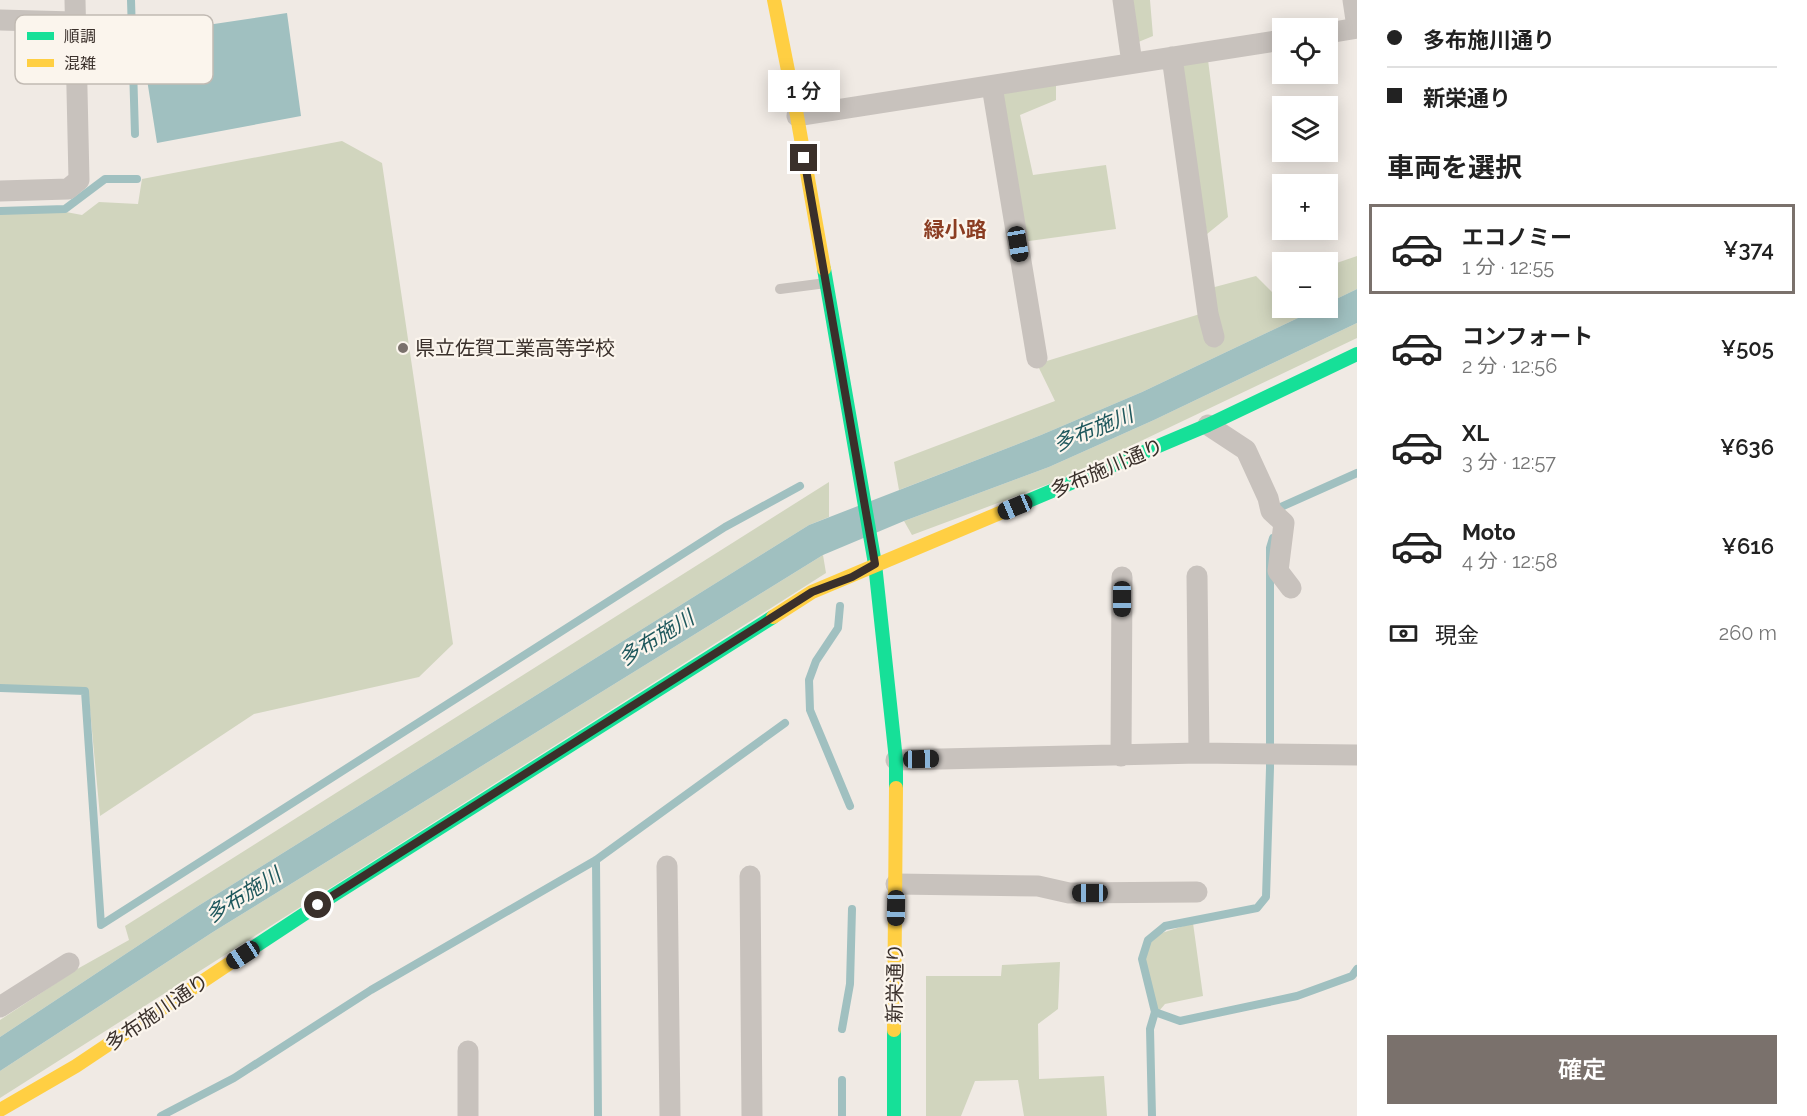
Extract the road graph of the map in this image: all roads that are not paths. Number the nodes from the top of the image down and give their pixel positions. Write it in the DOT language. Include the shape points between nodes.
graph roads {
  1 [pos="75,0"];
  2 [pos="774,0"];
  3 [pos="1123,0"];
  4 [pos="1353,0"];
  5 [pos="74,15"];
  6 [pos="0,20"];
  7 [pos="15,20"];
  8 [pos="1357,28"];
  9 [pos="1338,31"];
  10 [pos="1272,42"];
  11 [pos="1172,57"];
  12 [pos="1132,63"];
  13 [pos="76,84"];
  14 [pos="992,86"];
  15 [pos="797,116"];
  16 [pos="0,190"];
  17 [pos="826,283"];
  18 [pos="780,289"];
  19 [pos="1214,337"];
  20 [pos="1357,354"];
  21 [pos="1037,358"];
  22 [pos="1208,425"];
  23 [pos="875,564"];
  24 [pos="1197,576"];
  25 [pos="1122,577"];
  26 [pos="1291,588"];
  27 [pos="1199,753"];
  28 [pos="1357,755"];
  29 [pos="1121,756"];
  30 [pos="896,760"];
  31 [pos="667,866"];
  32 [pos="750,876"];
  33 [pos="896,884"];
  34 [pos="1197,892"];
  35 [pos="69,963"];
  36 [pos="0,1007"];
  37 [pos="468,1051"];
  38 [pos="0,1110"];
  39 [pos="468,1116"];
  40 [pos="670,1116"];
  41 [pos="752,1116"];
  42 [pos="894,1116"];
  1 -- 5 [label="street"];
  2 -- 15 [label="street"];
  3 -- 12 [label="street"];
  4 -- 8 [label="street"];
  6 -- 7 [label="street"];
  8 -- 9 [label="street"];
  10 -- 11 [label="street"];
  11 -- 12 [label="street"];
  11 -- 19 [label="street"];
  12 -- 14 [label="street"];
  13 -- 16 [label="street" via="79,180 68,189"];
  14 -- 15 [label="street"];
  14 -- 21 [label="street"];
  15 -- 17 [label="street"];
  17 -- 18 [label="lane"];
  17 -- 23 [label="street, 新栄通り"];
  20 -- 22 [label="street, 多布施川通り"];
  22 -- 23 [label="street, 多布施川通り"];
  22 -- 26 [label="street" via="1246,450 1271,511 1284,523 1278,571"];
  23 -- 30 [label="street, 新栄通り"];
  23 -- 38 [label="street, 多布施川通り" via="812,592 318,905 76,1066"];
  24 -- 27 [label="street"];
  25 -- 29 [label="street"];
  27 -- 28 [label="street"];
  27 -- 29 [label="street"];
  29 -- 30 [label="street"];
  30 -- 33 [label="street, 新栄通り"];
  31 -- 40 [label="street"];
  32 -- 41 [label="street"];
  33 -- 34 [label="street" via="1038,886 1069,893"];
  33 -- 42 [label="street, 新栄通り"];
  35 -- 36 [label="street"];
  37 -- 39 [label="street"];
}
